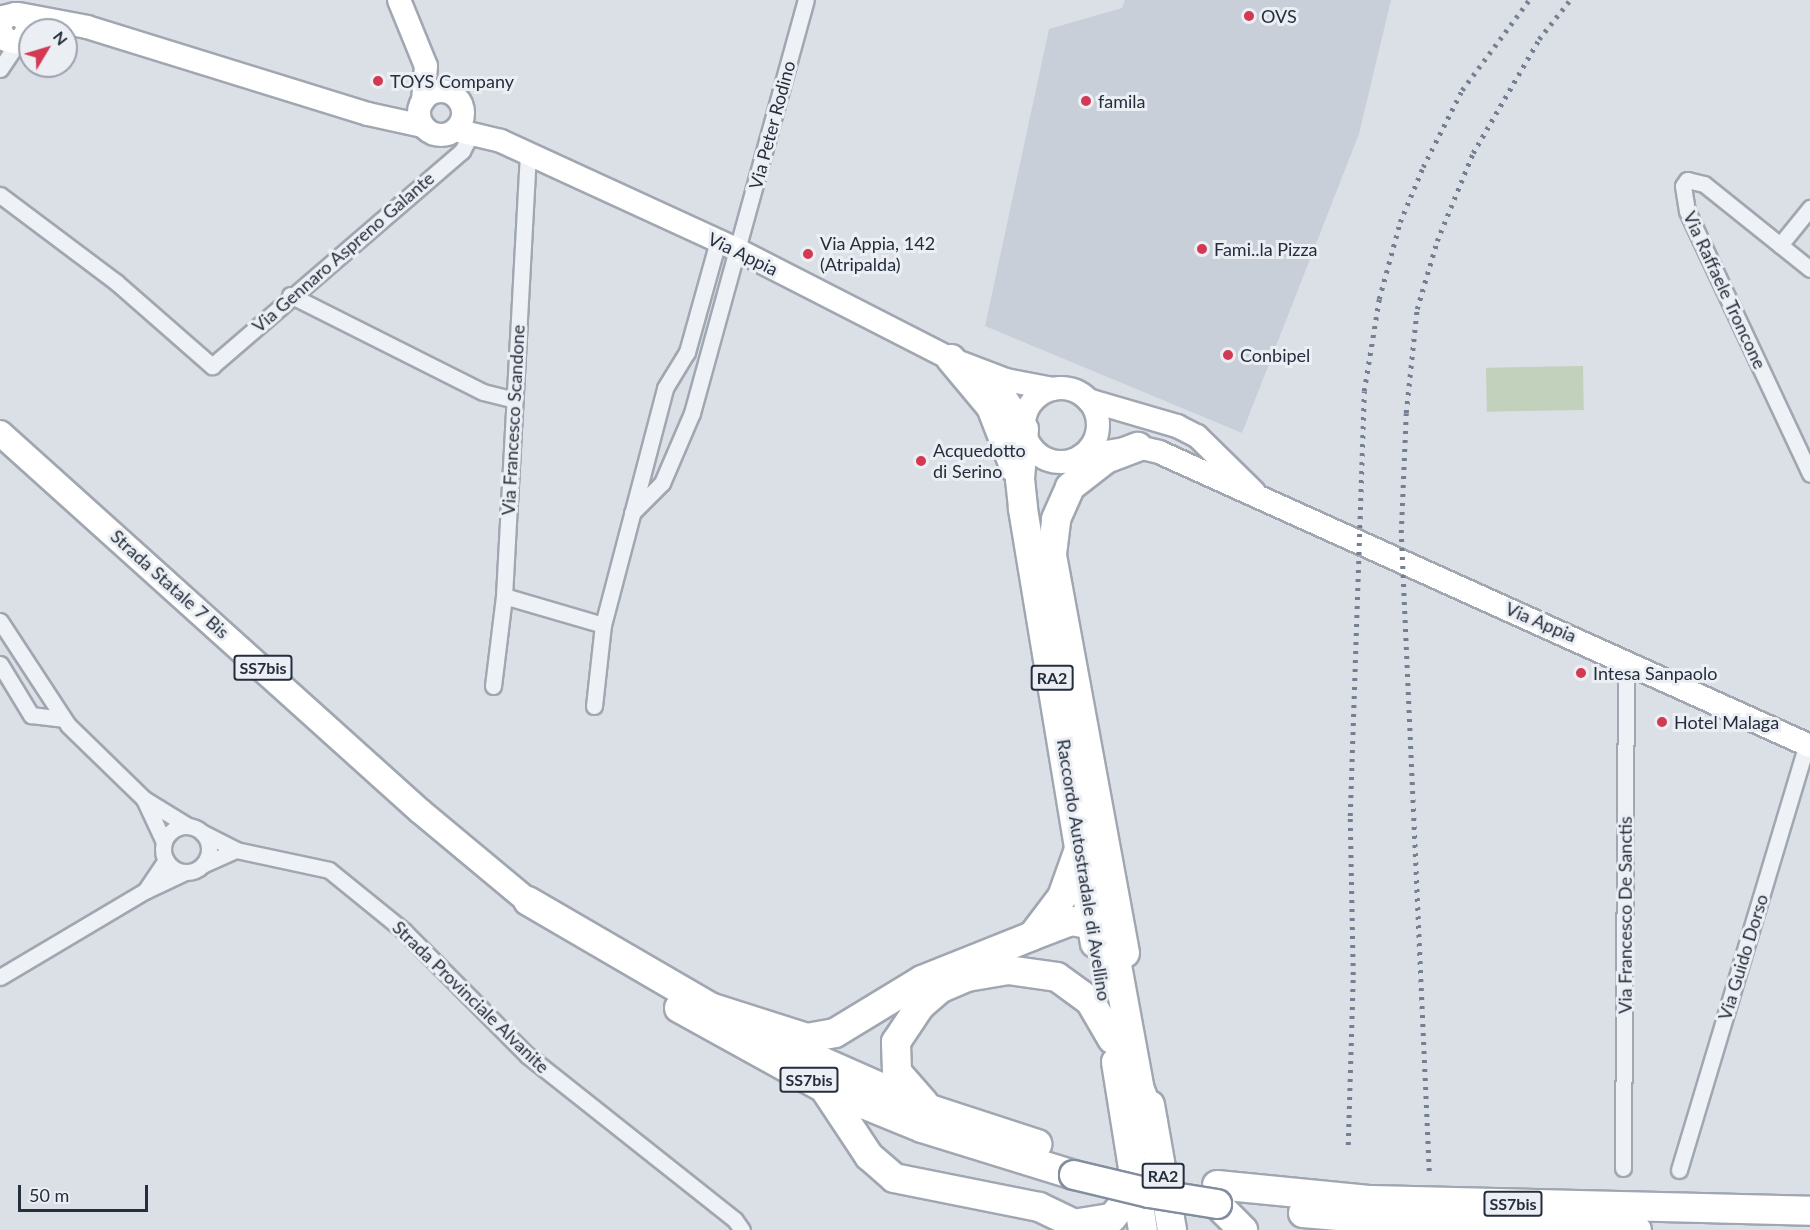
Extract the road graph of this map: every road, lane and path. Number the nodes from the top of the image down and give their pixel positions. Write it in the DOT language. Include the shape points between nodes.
graph roads {
  1 [pos="399,0"];
  2 [pos="806,0"];
  3 [pos="8,27"];
  4 [pos="0,61"];
  5 [pos="426,66"];
  6 [pos="0,69"];
  7 [pos="456,100"];
  8 [pos="422,112"];
  9 [pos="463,133"];
  10 [pos="501,141"];
  11 [pos="528,154"];
  12 [pos="0,195"];
  13 [pos="1810,208"];
  14 [pos="727,245"];
  15 [pos="1780,245"];
  16 [pos="1810,269"];
  17 [pos="290,295"];
  18 [pos="951,359"];
  19 [pos="683,361"];
  20 [pos="706,364"];
  21 [pos="983,372"];
  22 [pos="1053,388"];
  23 [pos="514,400"];
  24 [pos="1088,400"];
  25 [pos="1024,427"];
  26 [pos="0,433"];
  27 [pos="1138,447"];
  28 [pos="1079,457"];
  29 [pos="1810,474"];
  30 [pos="1020,479"];
  31 [pos="1269,504"];
  32 [pos="632,513"];
  33 [pos="1052,554"];
  34 [pos="504,596"];
  35 [pos="0,621"];
  36 [pos="603,625"];
  37 [pos="1626,661"];
  38 [pos="0,664"];
  39 [pos="493,686"];
  40 [pos="594,706"];
  41 [pos="63,719"];
  42 [pos="1808,745"];
  43 [pos="144,799"];
  44 [pos="188,826"];
  45 [pos="203,833"];
  46 [pos="164,842"];
  47 [pos="1080,848"];
  48 [pos="236,849"];
  49 [pos="166,860"];
  50 [pos="204,864"];
  51 [pos="185,872"];
  52 [pos="145,891"];
  53 [pos="528,901"];
  54 [pos="1092,924"];
  55 [pos="1032,936"];
  56 [pos="0,977"];
  57 [pos="705,1015"];
  58 [pos="1112,1039"];
  59 [pos="824,1088"];
  60 [pos="930,1109"];
  61 [pos="903,1120"];
  62 [pos="1153,1122"];
  63 [pos="1075,1165"];
  64 [pos="1623,1168"];
  65 [pos="1679,1170"];
  66 [pos="1134,1179"];
  67 [pos="914,1182"];
  68 [pos="1217,1195"];
  69 [pos="1810,1211"];
  70 [pos="1361,1219"];
  71 [pos="1083,1227"];
  72 [pos="742,1230"];
  73 [pos="1143,1230"];
  74 [pos="1172,1230"];
  75 [pos="1244,1230"];
  76 [pos="1314,1230"];
  77 [pos="1637,1230"];
  1 -- 5 [label="street, Via Appia"];
  2 -- 14 [label="street, Via Peter Rodino" via="770,139"];
  3 -- 4 [label="street"];
  3 -- 6 [label="street"];
  3 -- 8 [label="street" via="59,20 395,118"];
  5 -- 7 [label="street, Via Appia"];
  5 -- 8 [label="street, Via Appia"];
  7 -- 8 [label="street" via="434,92"];
  7 -- 9 [label="street"];
  7 -- 10 [label="street, Via Appia"];
  8 -- 9 [label="street, Via Appia" via="442,136"];
  9 -- 10 [label="street, Via Appia"];
  9 -- 17 [label="street, Via Gennaro Aspreno Galante" via="462,151"];
  10 -- 11 [label="street, Via Appia"];
  11 -- 14 [label="street, Via Appia"];
  11 -- 23 [label="street, Via Francesco Scandone"];
  12 -- 17 [label="street, Via Gennaro Aspreno Galante" via="116,282 212,366"];
  13 -- 15 [label="street"];
  14 -- 18 [label="street, Via Appia"];
  14 -- 19 [label="street"];
  14 -- 20 [label="street"];
  15 -- 16 [label="street, Via Raffaele Troncone"];
  15 -- 29 [label="street, Via Raffaele Troncone" via="1704,184 1686,180 1683,186 1687,211"];
  17 -- 23 [label="street" via="483,392"];
  18 -- 21 [label="street, Via Appia"];
  18 -- 30 [label="highway" via="991,407"];
  19 -- 20 [label="street"];
  19 -- 32 [label="street" via="665,388"];
  20 -- 32 [label="street" via="692,413 662,483"];
  21 -- 22 [label="street, Via Appia"];
  21 -- 25 [label="street, Via Appia" via="1000,389"];
  22 -- 24 [label="street, Via Appia" via="1070,389"];
  22 -- 25 [label="street" via="1035,398"];
  23 -- 34 [label="street, Via Francesco Scandone"];
  24 -- 28 [label="street" via="1098,423 1091,447"];
  24 -- 31 [label="street, Via Appia" via="1177,426 1197,436"];
  25 -- 28 [label="street, Via Appia" via="1027,441 1044,458 1055,462"];
  25 -- 30 [label="highway"];
  26 -- 53 [label="main road, Strada Statale 7 Bis / SS7bis" via="420,812"];
  27 -- 28 [label="street, Via Appia"];
  27 -- 31 [label="street, Via Appia" via="1160,452"];
  27 -- 33 [label="highway" via="1106,459 1070,487 1056,519"];
  28 -- 33 [label="highway" via="1047,509 1045,531"];
  30 -- 47 [label="highway, Raccordo Autostradale di Avellino / RA2"];
  31 -- 37 [label="street, Via Appia"];
  32 -- 36 [label="street"];
  33 -- 62 [label="highway, Raccordo Autostradale di Avellino / RA2"];
  34 -- 36 [label="street"];
  34 -- 39 [label="street, Via Francesco Scandone"];
  35 -- 41 [label="street"];
  36 -- 40 [label="street"];
  37 -- 42 [label="street, Via Appia"];
  37 -- 64 [label="street, Via Francesco De Sanctis"];
  38 -- 41 [label="street" via="31,715"];
  41 -- 43 [label="street"];
  42 -- 65 [label="street, Via Guido Dorso"];
  43 -- 44 [label="street"];
  43 -- 46 [label="street"];
  44 -- 45 [label="street"];
  44 -- 46 [label="street" via="173,830"];
  45 -- 48 [label="street, Strada Provinciale Alvanite"];
  45 -- 50 [label="street" via="209,851"];
  46 -- 49 [label="street"];
  47 -- 54 [label="highway, Raccordo Autostradale di Avellino / RA2"];
  47 -- 55 [label="highway" via="1062,897"];
  48 -- 50 [label="street"];
  48 -- 72 [label="street, Strada Provinciale Alvanite" via="329,870 404,931 527,1055 735,1220"];
  49 -- 51 [label="street"];
  49 -- 52 [label="street"];
  50 -- 51 [label="street"];
  51 -- 52 [label="street"];
  52 -- 56 [label="street"];
  53 -- 57 [label="highway, SS7bis"];
  54 -- 55 [label="highway" via="1071,921"];
  54 -- 58 [label="highway, Raccordo Autostradale di Avellino / RA2"];
  54 -- 62 [label="highway" via="1112,938 1140,1090"];
  55 -- 57 [label="highway" via="922,980 869,1016 826,1036 807,1038"];
  57 -- 59 [label="highway, SS7bis"];
  57 -- 60 [label="highway, SS7bis"];
  58 -- 60 [label="highway" via="1090,1001 1057,977 1025,970 967,977 941,988 920,1006 896,1042 897,1072 904,1085"];
  58 -- 66 [label="highway, Raccordo Autostradale di Avellino / RA2"];
  59 -- 61 [label="highway, SS7bis"];
  59 -- 67 [label="highway" via="869,1156 894,1178"];
  60 -- 63 [label="highway, SS7bis"];
  61 -- 63 [label="highway, SS7bis" via="998,1154"];
  61 -- 67 [label="highway" via="888,1125 880,1141 888,1161"];
  62 -- 74 [label="highway, Raccordo Autostradale di Avellino / RA2"];
  63 -- 68 [label="highway, SS7bis"];
  66 -- 71 [label="highway" via="1129,1197 1112,1218"];
  66 -- 73 [label="highway, Raccordo Autostradale di Avellino / RA2"];
  67 -- 71 [label="highway" via="1009,1200"];
  68 -- 69 [label="highway, SS7bis"];
  68 -- 70 [label="highway, SS7bis"];
  68 -- 75 [label="highway"];
  70 -- 76 [label="highway" via="1324,1224"];
  70 -- 77 [label="highway, SS7bis"];
}
